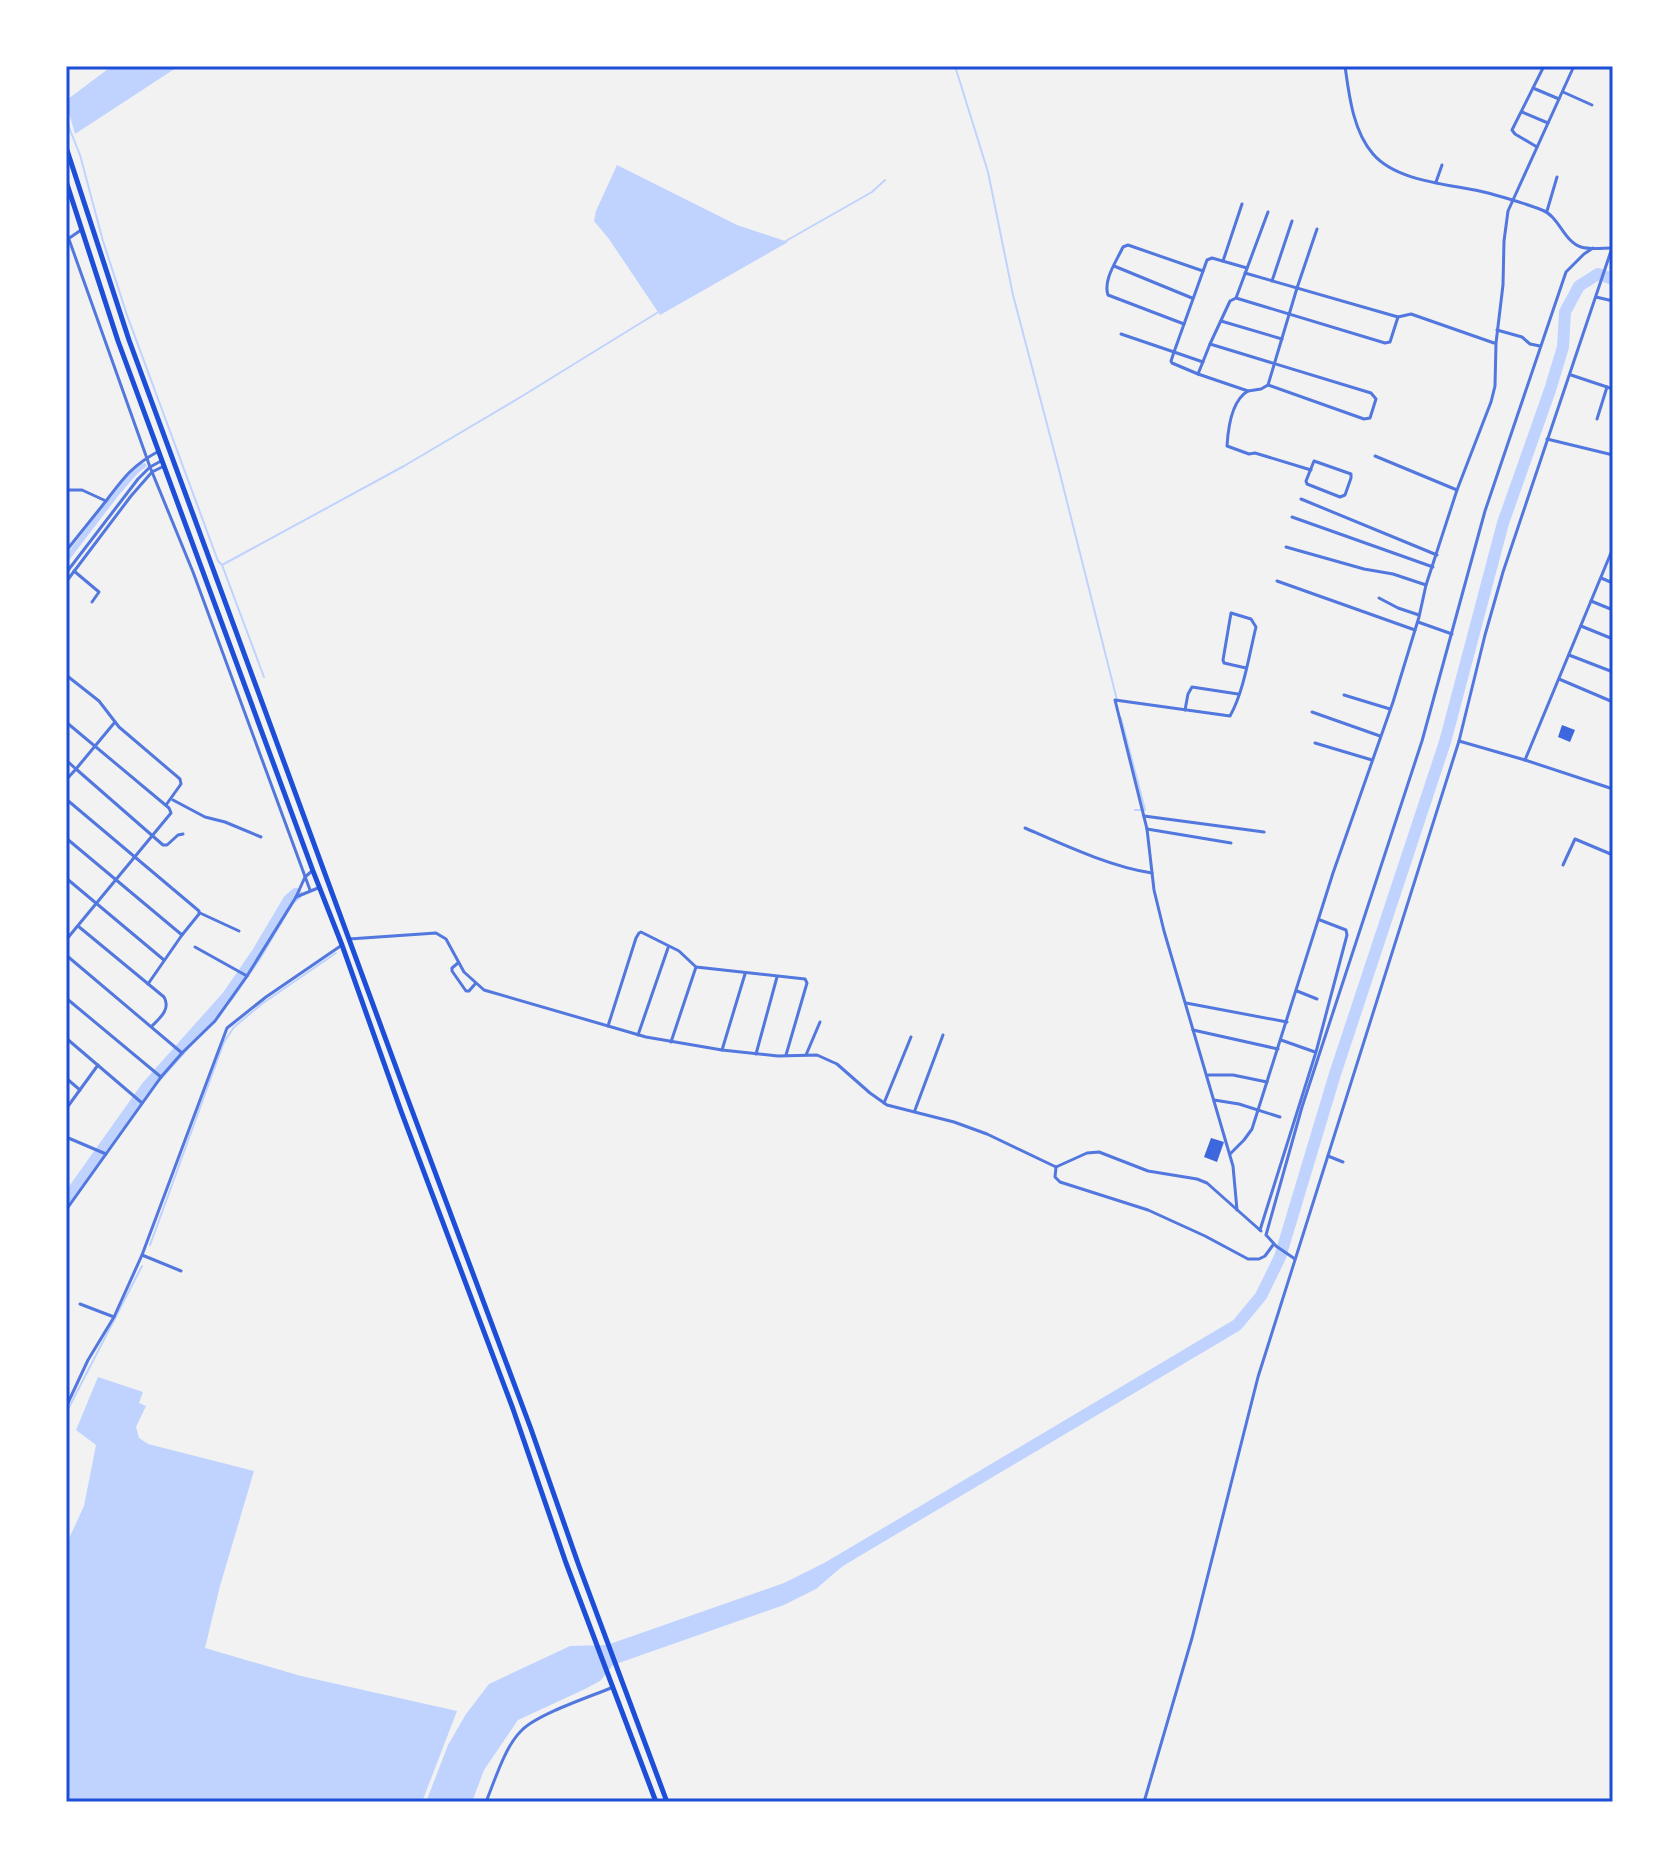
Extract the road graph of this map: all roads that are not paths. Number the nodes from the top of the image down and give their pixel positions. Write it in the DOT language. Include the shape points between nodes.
graph roads {
  1 [pos="1345,66"];
  2 [pos="1544,66"];
  3 [pos="1574,66"];
  4 [pos="1533,88"];
  5 [pos="1563,92"];
  6 [pos="1559,99"];
  7 [pos="1592,105"];
  8 [pos="1522,112"];
  9 [pos="1548,123"];
  10 [pos="66,147"];
  11 [pos="1537,147"];
  12 [pos="1442,165"];
  13 [pos="1557,177"];
  14 [pos="66,181"];
  15 [pos="1436,182"];
  16 [pos="1513,201"];
  17 [pos="1242,204"];
  18 [pos="1546,211"];
  19 [pos="1268,212"];
  20 [pos="1292,221"];
  21 [pos="1317,229"];
  22 [pos="82,230"];
  23 [pos="66,231"];
  24 [pos="68,239"];
  25 [pos="1613,246"];
  26 [pos="1593,248"];
  27 [pos="1611,256"];
  28 [pos="1223,261"];
  29 [pos="1114,266"];
  30 [pos="1248,268"];
  31 [pos="1203,271"];
  32 [pos="1245,273"];
  33 [pos="1272,281"];
  34 [pos="1297,288"];
  35 [pos="1596,297"];
  36 [pos="1236,298"];
  37 [pos="1193,299"];
  38 [pos="1613,301"];
  39 [pos="1290,314"];
  40 [pos="1398,317"];
  41 [pos="1220,321"];
  42 [pos="1184,324"];
  43 [pos="1497,330"];
  44 [pos="1121,334"];
  45 [pos="1282,339"];
  46 [pos="1496,343"];
  47 [pos="1210,344"];
  48 [pos="1540,346"];
  49 [pos="1174,352"];
  50 [pos="1203,362"];
  51 [pos="1275,364"];
  52 [pos="1198,374"];
  53 [pos="1571,375"];
  54 [pos="1268,385"];
  55 [pos="1607,387"];
  56 [pos="1613,389"];
  57 [pos="1248,391"];
  58 [pos="1597,419"];
  59 [pos="1547,439"];
  60 [pos="159,451"];
  61 [pos="1613,455"];
  62 [pos="1375,456"];
  63 [pos="147,457"];
  64 [pos="174,462"];
  65 [pos="163,463"];
  66 [pos="151,470"];
  67 [pos="1311,470"];
  68 [pos="66,490"];
  69 [pos="1457,490"];
  70 [pos="1301,499"];
  71 [pos="106,501"];
  72 [pos="96,514"];
  73 [pos="1292,517"];
  74 [pos="104,520"];
  75 [pos="1286,547"];
  76 [pos="66,551"];
  77 [pos="1612,552"];
  78 [pos="1437,555"];
  79 [pos="1433,567"];
  80 [pos="67,571"];
  81 [pos="74,571"];
  82 [pos="1601,578"];
  83 [pos="1277,581"];
  84 [pos="66,582"];
  85 [pos="1613,583"];
  86 [pos="1426,585"];
  87 [pos="1379,598"];
  88 [pos="1591,601"];
  89 [pos="92,602"];
  90 [pos="1613,610"];
  91 [pos="1419,615"];
  92 [pos="1417,622"];
  93 [pos="1581,626"];
  94 [pos="1415,630"];
  95 [pos="1452,634"];
  96 [pos="1613,639"];
  97 [pos="1569,655"];
  98 [pos="1246,668"];
  99 [pos="1613,672"];
  100 [pos="66,675"];
  101 [pos="1559,679"];
  102 [pos="1238,694"];
  103 [pos="1344,695"];
  104 [pos="1613,702"];
  105 [pos="1390,709"];
  106 [pos="1185,710"];
  107 [pos="1312,712"];
  108 [pos="66,722"];
  109 [pos="115,722"];
  110 [pos="1381,736"];
  111 [pos="1459,741"];
  112 [pos="1315,743"];
  113 [pos="94,745"];
  114 [pos="66,760"];
  115 [pos="1372,760"];
  116 [pos="1525,760"];
  117 [pos="76,769"];
  118 [pos="66,780"];
  119 [pos="1613,789"];
  120 [pos="66,799"];
  121 [pos="174,800"];
  122 [pos="166,805"];
  123 [pos="1143,812"];
  124 [pos="1025,828"];
  125 [pos="1147,829"];
  126 [pos="310,830"];
  127 [pos="1264,832"];
  128 [pos="183,834"];
  129 [pos="300,834"];
  130 [pos="153,837"];
  131 [pos="261,837"];
  132 [pos="66,838"];
  133 [pos="1231,843"];
  134 [pos="1613,855"];
  135 [pos="135,857"];
  136 [pos="1563,865"];
  137 [pos="313,871"];
  138 [pos="1149,873"];
  139 [pos="305,877"];
  140 [pos="66,878"];
  141 [pos="116,880"];
  142 [pos="319,888"];
  143 [pos="310,890"];
  144 [pos="296,897"];
  145 [pos="97,904"];
  146 [pos="200,913"];
  147 [pos="1319,920"];
  148 [pos="78,926"];
  149 [pos="239,931"];
  150 [pos="182,935"];
  151 [pos="349,939"];
  152 [pos="66,940"];
  153 [pos="342,945"];
  154 [pos="668,946"];
  155 [pos="195,947"];
  156 [pos="66,955"];
  157 [pos="165,961"];
  158 [pos="458,963"];
  159 [pos="696,967"];
  160 [pos="745,973"];
  161 [pos="246,975"];
  162 [pos="777,977"];
  163 [pos="148,984"];
  164 [pos="475,984"];
  165 [pos="1297,991"];
  166 [pos="66,998"];
  167 [pos="1317,999"];
  168 [pos="1186,1003"];
  169 [pos="820,1022"];
  170 [pos="1287,1022"];
  171 [pos="152,1026"];
  172 [pos="608,1026"];
  173 [pos="1193,1030"];
  174 [pos="638,1035"];
  175 [pos="943,1035"];
  176 [pos="911,1037"];
  177 [pos="66,1038"];
  178 [pos="1281,1040"];
  179 [pos="671,1042"];
  180 [pos="1278,1049"];
  181 [pos="180,1050"];
  182 [pos="722,1050"];
  183 [pos="1318,1053"];
  184 [pos="756,1054"];
  185 [pos="806,1055"];
  186 [pos="786,1056"];
  187 [pos="98,1065"];
  188 [pos="159,1075"];
  189 [pos="1206,1075"];
  190 [pos="66,1078"];
  191 [pos="1267,1082"];
  192 [pos="80,1090"];
  193 [pos="1214,1100"];
  194 [pos="140,1101"];
  195 [pos="884,1103"];
  196 [pos="1300,1106"];
  197 [pos="66,1109"];
  198 [pos="1258,1109"];
  199 [pos="914,1112"];
  200 [pos="1280,1117"];
  201 [pos="66,1137"];
  202 [pos="105,1153"];
  203 [pos="1230,1154"];
  204 [pos="1328,1157"];
  205 [pos="1341,1161"];
  206 [pos="1056,1167"];
  207 [pos="66,1210"];
  208 [pos="1237,1210"];
  209 [pos="1260,1230"];
  210 [pos="1266,1235"];
  211 [pos="1275,1245"];
  212 [pos="142,1255"];
  213 [pos="1296,1259"];
  214 [pos="181,1271"];
  215 [pos="80,1304"];
  216 [pos="114,1317"];
  217 [pos="66,1407"];
  218 [pos="612,1687"];
  219 [pos="486,1802"];
  220 [pos="656,1802"];
  221 [pos="667,1802"];
  222 [pos="1144,1802"];
  1 -- 15 [label="street" via="1353,110 1374,154 1400,172"];
  2 -- 4 [label="street"];
  3 -- 5 [label="street"];
  4 -- 6 [label="street"];
  4 -- 8 [label="street"];
  5 -- 6 [label="street"];
  5 -- 7 [label="street"];
  6 -- 9 [label="street"];
  8 -- 9 [label="street"];
  8 -- 11 [label="street" via="1512,130"];
  9 -- 11 [label="street"];
  10 -- 64 [label="highway"];
  11 -- 16 [label="street"];
  12 -- 15 [label="street"];
  13 -- 18 [label="street"];
  14 -- 22 [label="highway"];
  15 -- 16 [label="street"];
  16 -- 18 [label="street"];
  16 -- 43 [label="street" via="1505,226"];
  17 -- 28 [label="street"];
  18 -- 26 [label="street" via="1576,245"];
  19 -- 30 [label="street"];
  20 -- 33 [label="street"];
  21 -- 34 [label="street"];
  22 -- 24 [label="street"];
  22 -- 60 [label="highway"];
  23 -- 24 [label="street"];
  24 -- 63 [label="street"];
  25 -- 26 [label="street"];
  25 -- 27 [label="street"];
  26 -- 48 [label="street" via="1566,272"];
  27 -- 35 [label="street"];
  28 -- 30 [label="street"];
  28 -- 31 [label="street" via="1209,258"];
  29 -- 31 [label="street" via="1128,245"];
  29 -- 37 [label="street"];
  29 -- 42 [label="street" via="1108,295"];
  30 -- 32 [label="street"];
  31 -- 37 [label="street"];
  32 -- 33 [label="street"];
  32 -- 36 [label="street"];
  33 -- 34 [label="street"];
  34 -- 39 [label="street"];
  34 -- 40 [label="street"];
  35 -- 38 [label="street"];
  35 -- 53 [label="street"];
  36 -- 39 [label="street"];
  36 -- 41 [label="street"];
  37 -- 42 [label="street"];
  39 -- 40 [label="street" via="1388,343"];
  39 -- 45 [label="street"];
  40 -- 46 [label="street" via="1411,314"];
  41 -- 45 [label="street"];
  41 -- 47 [label="street"];
  42 -- 49 [label="street"];
  43 -- 46 [label="street"];
  43 -- 48 [label="street"];
  44 -- 49 [label="street"];
  45 -- 51 [label="street"];
  46 -- 69 [label="street" via="1491,402"];
  47 -- 50 [label="street"];
  47 -- 51 [label="street"];
  48 -- 95 [label="street" via="1485,511"];
  49 -- 50 [label="street"];
  49 -- 52 [label="street" via="1172,363"];
  50 -- 52 [label="street"];
  51 -- 54 [label="street"];
  51 -- 54 [label="street" via="1371,393 1376,402 1370,418 1364,419"];
  52 -- 57 [label="street"];
  53 -- 55 [label="street"];
  53 -- 59 [label="street"];
  54 -- 57 [label="street"];
  55 -- 56 [label="street"];
  55 -- 58 [label="street"];
  57 -- 67 [label="street" via="1237,402 1227,446"];
  59 -- 61 [label="street"];
  59 -- 111 [label="street" via="1503,572"];
  60 -- 63 [label="street"];
  60 -- 65 [label="highway"];
  62 -- 69 [label="street"];
  63 -- 66 [label="street"];
  63 -- 71 [label="street"];
  64 -- 65 [label="highway"];
  64 -- 126 [label="highway"];
  65 -- 66 [label="street"];
  65 -- 129 [label="highway"];
  66 -- 74 [label="street"];
  66 -- 81 [label="street"];
  66 -- 139 [label="street"];
  67 -- 67 [label="street" via="1307,484 1345,495 1349,473 1315,461"];
  68 -- 71 [label="street" via="82,490"];
  69 -- 78 [label="street"];
  70 -- 78 [label="street"];
  71 -- 72 [label="street"];
  72 -- 74 [label="street"];
  72 -- 76 [label="street"];
  73 -- 79 [label="street"];
  74 -- 80 [label="street"];
  75 -- 86 [label="street"];
  77 -- 82 [label="street"];
  78 -- 79 [label="street"];
  79 -- 86 [label="street"];
  81 -- 84 [label="street"];
  81 -- 89 [label="street" via="98,590"];
  82 -- 85 [label="street"];
  82 -- 88 [label="street"];
  83 -- 94 [label="street"];
  86 -- 91 [label="street"];
  87 -- 91 [label="street"];
  88 -- 90 [label="street"];
  88 -- 93 [label="street"];
  91 -- 92 [label="street"];
  92 -- 94 [label="street"];
  92 -- 95 [label="street"];
  93 -- 96 [label="street"];
  93 -- 97 [label="street"];
  94 -- 105 [label="street"];
  95 -- 183 [label="street" via="1422,741"];
  97 -- 99 [label="street"];
  97 -- 101 [label="street"];
  98 -- 98 [label="street" via="1223,660 1231,613 1255,624"];
  98 -- 102 [label="street"];
  100 -- 109 [label="street" via="99,701"];
  101 -- 104 [label="street"];
  101 -- 116 [label="street"];
  102 -- 106 [label="street" via="1230,716"];
  102 -- 106 [label="street" via="1192,687"];
  103 -- 105 [label="street"];
  105 -- 110 [label="street"];
  106 -- 123 [label="street" via="1115,700"];
  107 -- 110 [label="street"];
  108 -- 113 [label="street"];
  109 -- 113 [label="street"];
  109 -- 121 [label="street" via="180,779"];
  110 -- 115 [label="street"];
  111 -- 116 [label="street"];
  111 -- 204 [label="street"];
  112 -- 115 [label="street"];
  113 -- 117 [label="street"];
  113 -- 122 [label="street"];
  114 -- 117 [label="street"];
  115 -- 147 [label="street"];
  116 -- 119 [label="street"];
  117 -- 118 [label="street"];
  117 -- 130 [label="street"];
  120 -- 135 [label="street"];
  121 -- 122 [label="street"];
  121 -- 131 [label="street"];
  122 -- 130 [label="street" via="171,813"];
  123 -- 125 [label="street"];
  123 -- 127 [label="street"];
  124 -- 138 [label="street"];
  125 -- 133 [label="street"];
  125 -- 138 [label="street"];
  126 -- 129 [label="highway"];
  126 -- 151 [label="highway"];
  128 -- 130 [label="street" via="165,846"];
  129 -- 137 [label="highway"];
  130 -- 135 [label="street"];
  132 -- 141 [label="street"];
  134 -- 136 [label="street" via="1575,839"];
  135 -- 141 [label="street"];
  135 -- 146 [label="street"];
  137 -- 139 [label="street"];
  137 -- 142 [label="highway"];
  138 -- 168 [label="street"];
  139 -- 143 [label="street"];
  139 -- 144 [label="street"];
  140 -- 145 [label="street"];
  141 -- 145 [label="street"];
  141 -- 150 [label="street"];
  142 -- 143 [label="street"];
  142 -- 153 [label="highway"];
  143 -- 144 [label="street"];
  144 -- 161 [label="street"];
  145 -- 148 [label="street"];
  145 -- 157 [label="street"];
  146 -- 149 [label="street"];
  146 -- 150 [label="street"];
  147 -- 165 [label="street"];
  147 -- 183 [label="street" via="1347,935"];
  148 -- 152 [label="street"];
  148 -- 163 [label="street"];
  150 -- 157 [label="street"];
  151 -- 158 [label="street" via="436,933 446,939"];
  151 -- 221 [label="highway"];
  153 -- 212 [label="street" via="227,1028"];
  153 -- 218 [label="highway"];
  154 -- 159 [label="street"];
  154 -- 172 [label="street" via="639,933"];
  154 -- 174 [label="street"];
  155 -- 161 [label="street"];
  156 -- 171 [label="street"];
  157 -- 163 [label="street"];
  158 -- 164 [label="street"];
  158 -- 164 [label="street" via="452,971 466,991"];
  159 -- 160 [label="street"];
  159 -- 179 [label="street"];
  160 -- 162 [label="street"];
  160 -- 182 [label="street"];
  161 -- 181 [label="street" via="215,1021"];
  162 -- 184 [label="street"];
  162 -- 186 [label="street" via="807,980"];
  163 -- 171 [label="street" via="167,1002"];
  164 -- 172 [label="street"];
  165 -- 167 [label="street"];
  165 -- 170 [label="street"];
  166 -- 188 [label="street"];
  168 -- 170 [label="street"];
  168 -- 173 [label="street"];
  169 -- 185 [label="street"];
  170 -- 178 [label="street"];
  171 -- 181 [label="street"];
  172 -- 174 [label="street"];
  173 -- 180 [label="street"];
  173 -- 189 [label="street"];
  174 -- 179 [label="street"];
  175 -- 199 [label="street"];
  176 -- 195 [label="street"];
  177 -- 187 [label="street"];
  178 -- 180 [label="street"];
  178 -- 183 [label="street"];
  179 -- 182 [label="street"];
  180 -- 191 [label="street"];
  181 -- 188 [label="street"];
  182 -- 184 [label="street"];
  183 -- 196 [label="street"];
  184 -- 186 [label="street"];
  185 -- 186 [label="street"];
  185 -- 195 [label="street" via="837,1064"];
  187 -- 192 [label="street"];
  187 -- 194 [label="street"];
  188 -- 194 [label="street"];
  189 -- 191 [label="street"];
  189 -- 193 [label="street"];
  190 -- 192 [label="street"];
  191 -- 198 [label="street"];
  192 -- 197 [label="street"];
  193 -- 198 [label="street"];
  193 -- 203 [label="street"];
  194 -- 202 [label="street"];
  195 -- 199 [label="street"];
  196 -- 209 [label="street"];
  196 -- 210 [label="street"];
  198 -- 200 [label="street"];
  198 -- 203 [label="street" via="1249,1133"];
  199 -- 206 [label="street" via="987,1134"];
  201 -- 202 [label="street"];
  202 -- 207 [label="street"];
  203 -- 208 [label="street"];
  204 -- 205 [label="street"];
  204 -- 213 [label="street"];
  206 -- 208 [label="street" via="1099,1152 1148,1171 1207,1183"];
  206 -- 211 [label="street" via="1060,1182 1148,1210 1248,1259 1265,1256"];
  208 -- 209 [label="street"];
  209 -- 210 [label="street"];
  210 -- 211 [label="street"];
  211 -- 213 [label="street"];
  212 -- 214 [label="street"];
  212 -- 216 [label="street"];
  213 -- 222 [label="street" via="1254,1392"];
  215 -- 216 [label="street"];
  216 -- 217 [label="street"];
  218 -- 219 [label="street" via="522,1730"];
  218 -- 220 [label="highway"];
}
